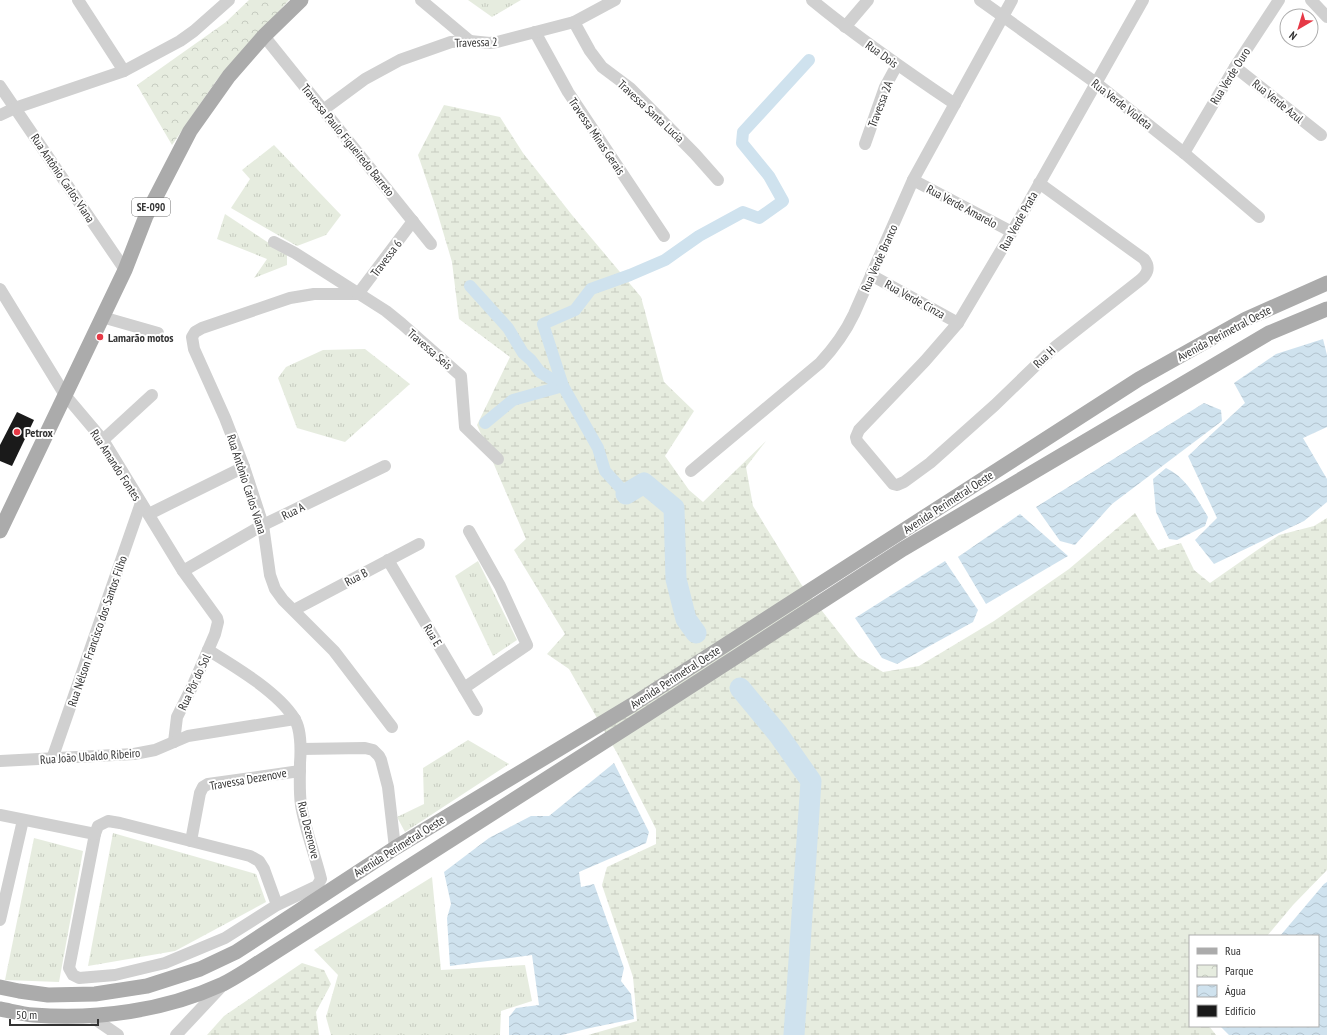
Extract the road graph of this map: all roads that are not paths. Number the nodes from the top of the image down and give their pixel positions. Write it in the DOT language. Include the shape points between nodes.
graph roads {
  1 [pos="78,0"];
  2 [pos="301,0"];
  3 [pos="421,0"];
  4 [pos="615,0"];
  5 [pos="812,0"];
  6 [pos="868,0"];
  7 [pos="980,0"];
  8 [pos="1012,0"];
  9 [pos="1143,0"];
  10 [pos="1280,0"];
  11 [pos="1311,0"];
  12 [pos="224,2"];
  13 [pos="1002,16"];
  14 [pos="1327,17"];
  15 [pos="574,22"];
  16 [pos="845,27"];
  17 [pos="536,32"];
  18 [pos="264,36"];
  19 [pos="470,41"];
  20 [pos="897,65"];
  21 [pos="1235,67"];
  22 [pos="124,71"];
  23 [pos="1096,83"];
  24 [pos="0,86"];
  25 [pos="955,104"];
  26 [pos="15,108"];
  27 [pos="323,110"];
  28 [pos="0,115"];
  29 [pos="1321,135"];
  30 [pos="865,144"];
  31 [pos="1184,153"];
  32 [pos="718,180"];
  33 [pos="913,180"];
  34 [pos="1039,183"];
  35 [pos="1259,217"];
  36 [pos="413,221"];
  37 [pos="1012,232"];
  38 [pos="664,236"];
  39 [pos="274,242"];
  40 [pos="431,244"];
  41 [pos="125,270"];
  42 [pos="871,274"];
  43 [pos="1327,283"];
  44 [pos="0,288"];
  45 [pos="358,294"];
  46 [pos="1327,309"];
  47 [pos="102,317"];
  48 [pos="958,323"];
  49 [pos="158,333"];
  50 [pos="65,395"];
  51 [pos="152,395"];
  52 [pos="866,422"];
  53 [pos="103,440"];
  54 [pos="498,460"];
  55 [pos="385,466"];
  56 [pos="244,467"];
  57 [pos="691,471"];
  58 [pos="142,503"];
  59 [pos="148,514"];
  60 [pos="263,525"];
  61 [pos="1,526"];
  62 [pos="470,531"];
  63 [pos="419,544"];
  64 [pos="388,560"];
  65 [pos="183,571"];
  66 [pos="294,610"];
  67 [pos="218,622"];
  68 [pos="208,650"];
  69 [pos="464,688"];
  70 [pos="477,710"];
  71 [pos="295,719"];
  72 [pos="392,727"];
  73 [pos="174,742"];
  74 [pos="301,749"];
  75 [pos="52,759"];
  76 [pos="0,761"];
  77 [pos="300,771"];
  78 [pos="0,816"];
  79 [pos="23,820"];
  80 [pos="95,834"];
  81 [pos="191,841"];
  82 [pos="395,848"];
  83 [pos="277,906"];
  84 [pos="0,920"];
  85 [pos="224,984"];
  86 [pos="0,987"];
  87 [pos="0,1009"];
  88 [pos="92,1017"];
  89 [pos="118,1035"];
  90 [pos="176,1035"];
  1 -- 22 [label="street"];
  2 -- 18 [label="main road, SE-090"];
  3 -- 19 [label="street"];
  4 -- 15 [label="street, Travessa 2"];
  5 -- 16 [label="street, Rua Dois"];
  6 -- 16 [label="street"];
  7 -- 13 [label="street, Rua Verde Violeta"];
  8 -- 13 [label="street, Rua Verde Branco"];
  9 -- 23 [label="street, Rua Verde Prata"];
  10 -- 21 [label="street, Rua Verde Ouro"];
  11 -- 14 [label="street"];
  12 -- 22 [label="street" via="180,41"];
  13 -- 23 [label="street, Rua Verde Violeta"];
  13 -- 25 [label="street, Rua Verde Branco"];
  15 -- 17 [label="street, Travessa 2"];
  15 -- 32 [label="street, Travessa Santa Lucia" via="602,67 630,88"];
  16 -- 20 [label="street, Rua Dois"];
  17 -- 19 [label="street, Travessa 2" via="490,43"];
  17 -- 38 [label="street, Travessa Minas Gerais" via="568,92"];
  18 -- 27 [label="street, Travessa Paulo Figueiredo Barreto"];
  18 -- 41 [label="main road, SE-090" via="229,76 190,131 146,216"];
  19 -- 27 [label="street, Travessa 2" via="451,42 400,60 365,79"];
  20 -- 25 [label="street, Rua Dois"];
  20 -- 30 [label="street, Travessa 2A" via="885,87"];
  21 -- 29 [label="street, Rua Verde Azul"];
  21 -- 31 [label="street, Rua Verde Ouro"];
  22 -- 26 [label="street"];
  23 -- 31 [label="street, Rua Verde Violeta"];
  23 -- 34 [label="street, Rua Verde Prata"];
  24 -- 26 [label="street, Rua Antônio Carlos Viana"];
  25 -- 33 [label="street, Rua Verde Branco"];
  26 -- 28 [label="street"];
  26 -- 41 [label="street, Rua Antônio Carlos Viana"];
  27 -- 36 [label="street, Travessa Paulo Figueiredo Barreto"];
  31 -- 35 [label="street, Rua Verde Violeta"];
  33 -- 37 [label="street, Rua Verde Amarelo"];
  33 -- 42 [label="street, Rua Verde Branco"];
  34 -- 37 [label="street, Rua Verde Prata"];
  34 -- 52 [label="street, Rua H" via="1144,259 1148,267 1145,276 1055,347 977,421 930,463 904,482 897,485 891,482 857,441 856,436"];
  36 -- 40 [label="street, Travessa Paulo Figueiredo Barreto"];
  36 -- 45 [label="street, Travessa 6"];
  37 -- 48 [label="street, Rua Verde Prata"];
  39 -- 45 [label="street, Travessa Seis"];
  41 -- 47 [label="main road, SE-090"];
  42 -- 48 [label="street, Rua Verde Cinza"];
  42 -- 57 [label="street, Rua Verde Branco" via="845,332 831,352"];
  43 -- 82 [label="main road, Avenida Perimetral Oeste" via="1246,319 1138,379 632,705"];
  44 -- 50 [label="street, Rua Amando Fontes"];
  45 -- 54 [label="street, Travessa Seis" via="386,311 461,376 465,427"];
  45 -- 56 [label="street, Rua Antônio Carlos Viana" via="314,294 290,298 202,328 193,334 194,349"];
  46 -- 85 [label="main road, Avenida Perimetral Oeste" via="1269,333 903,550"];
  47 -- 49 [label="street"];
  47 -- 50 [label="main road, SE-090"];
  48 -- 52 [label="street, Rua Verde Prata"];
  50 -- 53 [label="street, Rua Amando Fontes"];
  50 -- 61 [label="main road, SE-090"];
  51 -- 53 [label="street"];
  53 -- 58 [label="street, Rua Amando Fontes"];
  55 -- 60 [label="street, Rua A"];
  56 -- 59 [label="street"];
  56 -- 60 [label="street, Rua Antônio Carlos Viana"];
  58 -- 59 [label="street, Rua Amando Fontes"];
  58 -- 75 [label="street, Rua Nélson Francisco dos Santos Filho"];
  59 -- 65 [label="street, Rua Amando Fontes"];
  60 -- 65 [label="street, Rua A"];
  60 -- 66 [label="street, Rua Antônio Carlos Viana" via="272,581 278,595"];
  62 -- 69 [label="street" via="500,586 527,645"];
  63 -- 64 [label="street, Rua B"];
  64 -- 66 [label="street, Rua B"];
  64 -- 69 [label="street, Rua E"];
  65 -- 67 [label="street, Rua Amando Fontes"];
  66 -- 72 [label="street, Rua Antônio Carlos Viana" via="334,650"];
  67 -- 68 [label="street, Rua Pôr do Sol"];
  68 -- 71 [label="street" via="266,689"];
  68 -- 73 [label="street, Rua Pôr do Sol" via="177,717"];
  69 -- 70 [label="street, Rua E"];
  71 -- 73 [label="street, Rua João Ubaldo Ribeiro" via="188,736"];
  71 -- 74 [label="street, Rua Dezenove"];
  73 -- 75 [label="street, Rua João Ubaldo Ribeiro" via="155,750 134,754"];
  74 -- 77 [label="street, Rua Dezenove"];
  74 -- 82 [label="street" via="366,748 379,756 388,787"];
  75 -- 76 [label="street, Rua João Ubaldo Ribeiro"];
  77 -- 81 [label="street, Travessa Dezenove" via="208,784 203,787"];
  77 -- 83 [label="street, Rua Dezenove" via="301,807 321,879 317,886"];
  78 -- 79 [label="street"];
  79 -- 80 [label="street"];
  79 -- 84 [label="street"];
  80 -- 81 [label="street" via="98,826 108,821"];
  80 -- 83 [label="street" via="69,968 79,978 115,975 165,963 224,938"];
  81 -- 83 [label="street" via="250,856 259,861"];
  82 -- 86 [label="main road, Avenida Perimetral Oeste" via="236,952 200,969 147,986 94,994 48,994"];
  85 -- 88 [label="main road, Avenida Perimetral Oeste" via="177,1001 131,1012"];
  85 -- 90 [label="street"];
  87 -- 88 [label="main road, Avenida Perimetral Oeste" via="32,1015"];
  88 -- 89 [label="street"];
}
